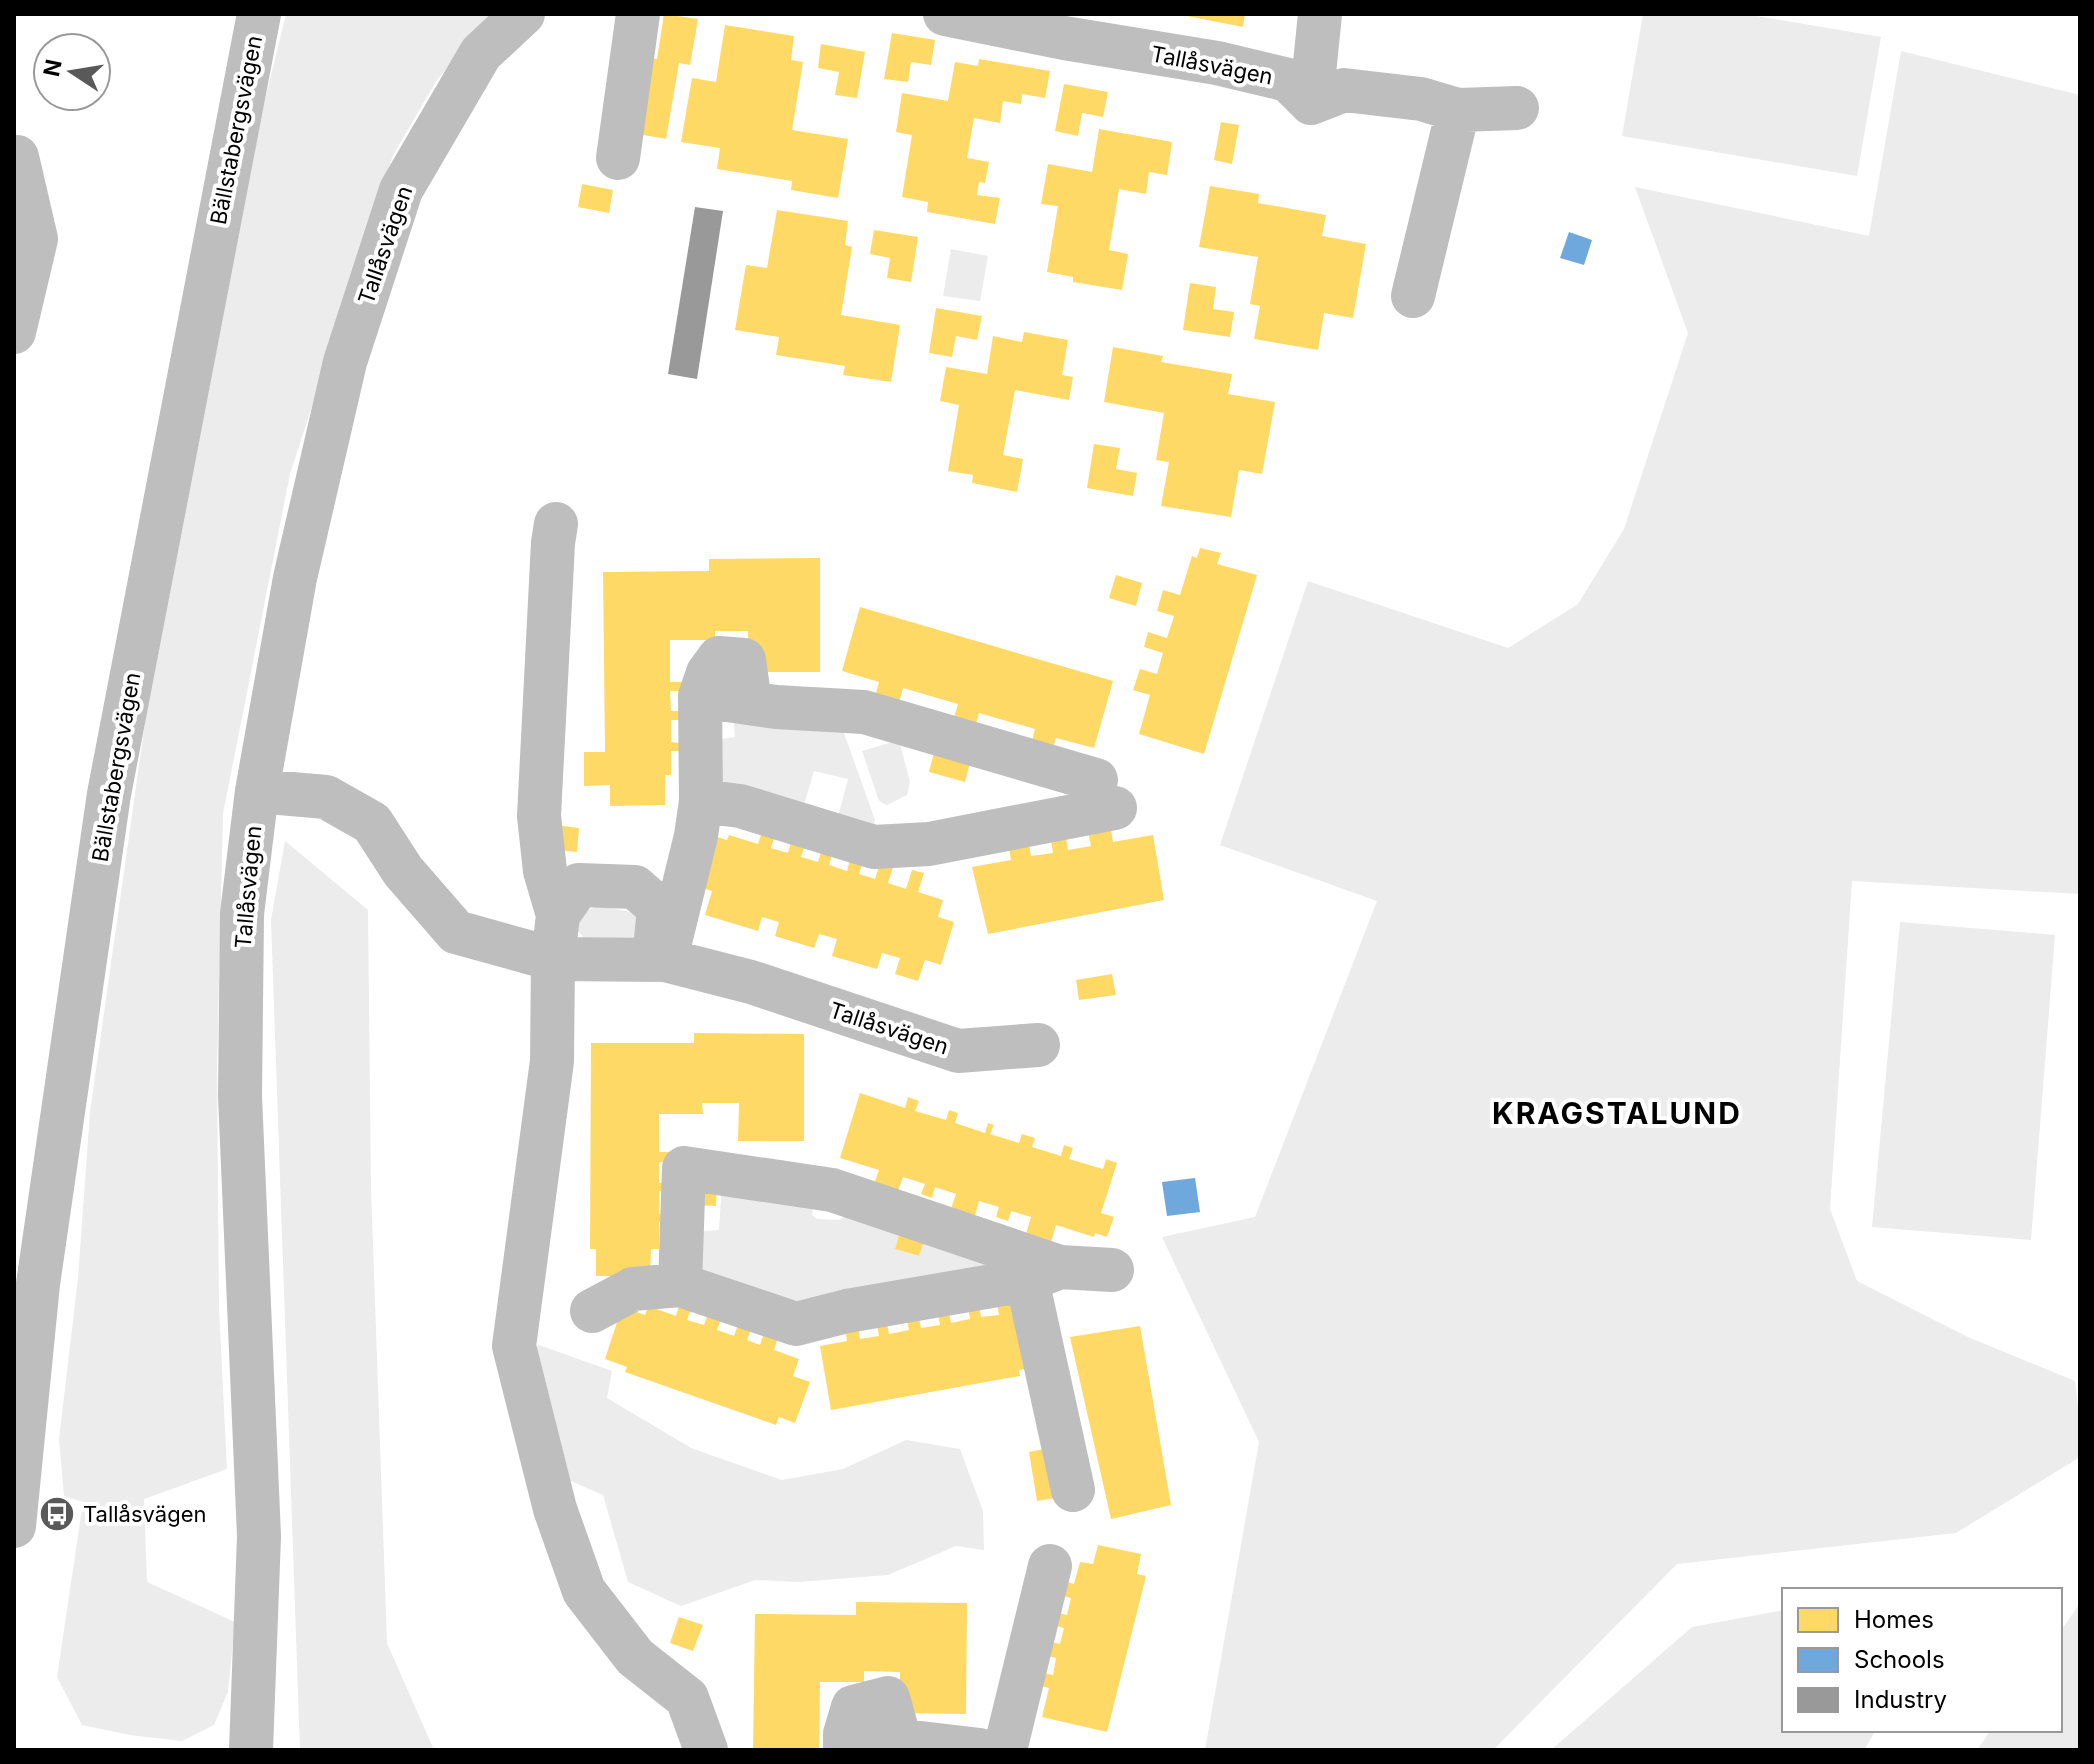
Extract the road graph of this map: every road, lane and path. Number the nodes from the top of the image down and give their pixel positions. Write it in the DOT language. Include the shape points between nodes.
graph roads {
  1 [pos="259,14"];
  2 [pos="523,14"];
  3 [pos="638,14"];
  4 [pos="945,14"];
  5 [pos="1320,14"];
  6 [pos="1311,103"];
  7 [pos="1517,108"];
  8 [pos="1458,110"];
  9 [pos="17,157"];
  10 [pos="618,158"];
  11 [pos="1413,296"];
  12 [pos="14,332"];
  13 [pos="556,524"];
  14 [pos="257,791"];
  15 [pos="701,801"];
  16 [pos="558,915"];
  17 [pos="553,959"];
  18 [pos="660,960"];
  19 [pos="1038,1045"];
  20 [pos="1112,1270"];
  21 [pos="1043,1273"];
  22 [pos="26,1283"];
  23 [pos="680,1285"];
  24 [pos="592,1311"];
  25 [pos="1073,1490"];
  26 [pos="14,1526"];
  27 [pos="1050,1566"];
  28 [pos="845,1742"];
  29 [pos="251,1750"];
  30 [pos="706,1750"];
  31 [pos="980,1750"];
  32 [pos="1005,1750"];
  1 -- 22 [label="street, Bällstabergsvägen" via="109,794"];
  2 -- 14 [label="street, Tallåsvägen" via="481,53 401,190 345,362 295,578"];
  3 -- 10 [label="street"];
  4 -- 6 [label="street, Tallåsvägen" via="1288,80"];
  5 -- 6 [label="street"];
  6 -- 8 [label="street" via="1344,90 1421,99"];
  7 -- 8 [label="street"];
  8 -- 11 [label="street"];
  9 -- 12 [label="street" via="36,239"];
  13 -- 16 [label="street" via="539,816 545,871"];
  14 -- 17 [label="street, Tallåsvägen" via="326,797 372,823 403,871 456,932"];
  14 -- 29 [label="street, Tallåsvägen" via="242,914 240,1096 259,1536"];
  15 -- 15 [label="street" via="700,696 864,712 1105,794 929,844 874,847 740,806"];
  15 -- 18 [label="street"];
  16 -- 17 [label="street"];
  16 -- 18 [label="street" via="579,885 635,887 659,908"];
  17 -- 18 [label="street, Tallåsvägen"];
  17 -- 30 [label="street" via="552,1061 514,1346 555,1509 584,1591 635,1657 687,1698"];
  18 -- 19 [label="street, Tallåsvägen" via="751,982 958,1051"];
  20 -- 21 [label="street"];
  21 -- 23 [label="street" via="796,1324"];
  21 -- 23 [label="street" via="832,1190 684,1168"];
  21 -- 25 [label="street"];
  22 -- 26 [label="street, Bällstabergsvägen"];
  23 -- 24 [label="street" via="633,1289"];
  27 -- 32 [label="street"];
  28 -- 31 [label="street" via="900,1741"];
}
